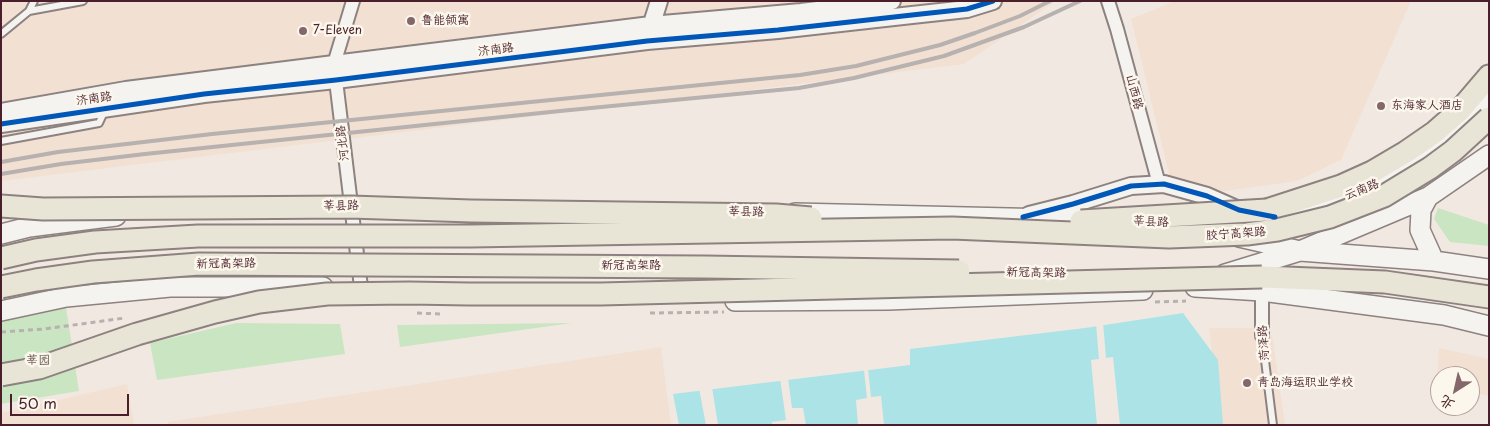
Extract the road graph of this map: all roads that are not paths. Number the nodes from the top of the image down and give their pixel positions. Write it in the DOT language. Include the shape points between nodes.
graph roads {
  1 [pos="34,1"];
  2 [pos="83,1"];
  3 [pos="352,1"];
  4 [pos="658,1"];
  5 [pos="892,1"];
  6 [pos="993,1"];
  7 [pos="1108,1"];
  8 [pos="29,11"];
  9 [pos="651,25"];
  10 [pos="1,34"];
  11 [pos="647,41"];
  12 [pos="334,64"];
  13 [pos="1489,76"];
  14 [pos="336,80"];
  15 [pos="1489,94"];
  16 [pos="106,107"];
  17 [pos="1,112"];
  18 [pos="1489,118"];
  19 [pos="1,124"];
  20 [pos="1,141"];
  21 [pos="1489,155"];
  22 [pos="1158,184"];
  23 [pos="1428,197"];
  24 [pos="350,205"];
  25 [pos="1,206"];
  26 [pos="1023,217"];
  27 [pos="1275,217"];
  28 [pos="952,228"];
  29 [pos="1207,229"];
  30 [pos="1,234"];
  31 [pos="1300,251"];
  32 [pos="1,258"];
  33 [pos="1434,261"];
  34 [pos="1489,269"];
  35 [pos="1262,284"];
  36 [pos="1,287"];
  37 [pos="361,287"];
  38 [pos="1185,287"];
  39 [pos="1489,297"];
  40 [pos="1,311"];
  41 [pos="1489,326"];
  42 [pos="1262,336"];
  43 [pos="1,375"];
  44 [pos="1273,425"];
  1 -- 8 [label="lane"];
  2 -- 8 [label="lane"];
  3 -- 12 [label="street, 河北路"];
  4 -- 9 [label="street"];
  5 -- 9 [label="street, 济南路"];
  6 -- 11 [label="street, 济南路" via="967,9"];
  7 -- 22 [label="street, 山西路"];
  8 -- 10 [label="lane"];
  9 -- 11 [label="street"];
  9 -- 12 [label="street, 济南路"];
  11 -- 14 [label="street, 济南路"];
  12 -- 14 [label="street, 河北路"];
  12 -- 17 [label="street, 济南路" via="126,90"];
  13 -- 28 [label="highway, bridge" via="1460,110 1406,152 1341,186 1267,210"];
  14 -- 16 [label="street, 济南路"];
  14 -- 24 [label="street, 河北路"];
  15 -- 27 [label="main road, 云南路" via="1435,149 1380,184 1325,204"];
  16 -- 19 [label="street, 济南路"];
  16 -- 20 [label="lane" via="99,123"];
  18 -- 28 [label="highway, 胶宁高架路, bridge" via="1453,151 1384,196 1330,217 1277,230 1169,237"];
  21 -- 23 [label="main road"];
  22 -- 26 [label="street" via="1131,186"];
  22 -- 27 [label="street" via="1207,196 1239,210"];
  23 -- 31 [label="main road"];
  23 -- 33 [label="main road" via="1421,210 1420,230"];
  24 -- 26 [label="main road, 莘县路"];
  24 -- 30 [label="main road, 莘县路" via="152,212 29,227"];
  24 -- 37 [label="street, 河北路"];
  25 -- 28 [label="highway, bridge" via="351,207 776,215"];
  26 -- 29 [label="main road, 莘县路" via="1169,222"];
  27 -- 29 [label="main road, 云南路"];
  28 -- 32 [label="highway, bridge" via="471,236 190,236 95,242"];
  29 -- 31 [label="main road, 莘县路"];
  31 -- 33 [label="main road, 莘县路"];
  31 -- 38 [label="main road"];
  33 -- 34 [label="main road, 莘县路"];
  35 -- 36 [label="highway, 新冠高架路, bridge" via="705,266 254,263 126,268"];
  35 -- 38 [label="main road"];
  35 -- 39 [label="highway" via="1385,282"];
  35 -- 41 [label="main road" via="1444,315"];
  35 -- 42 [label="street, 菏泽路"];
  35 -- 43 [label="highway, bridge" via="611,294 327,294 259,302 215,312 137,334 39,368"];
  37 -- 38 [label="main road" via="712,301 888,300"];
  37 -- 40 [label="main road" via="170,287 66,297"];
  42 -- 44 [label="lane, 菏泽路"];
}
